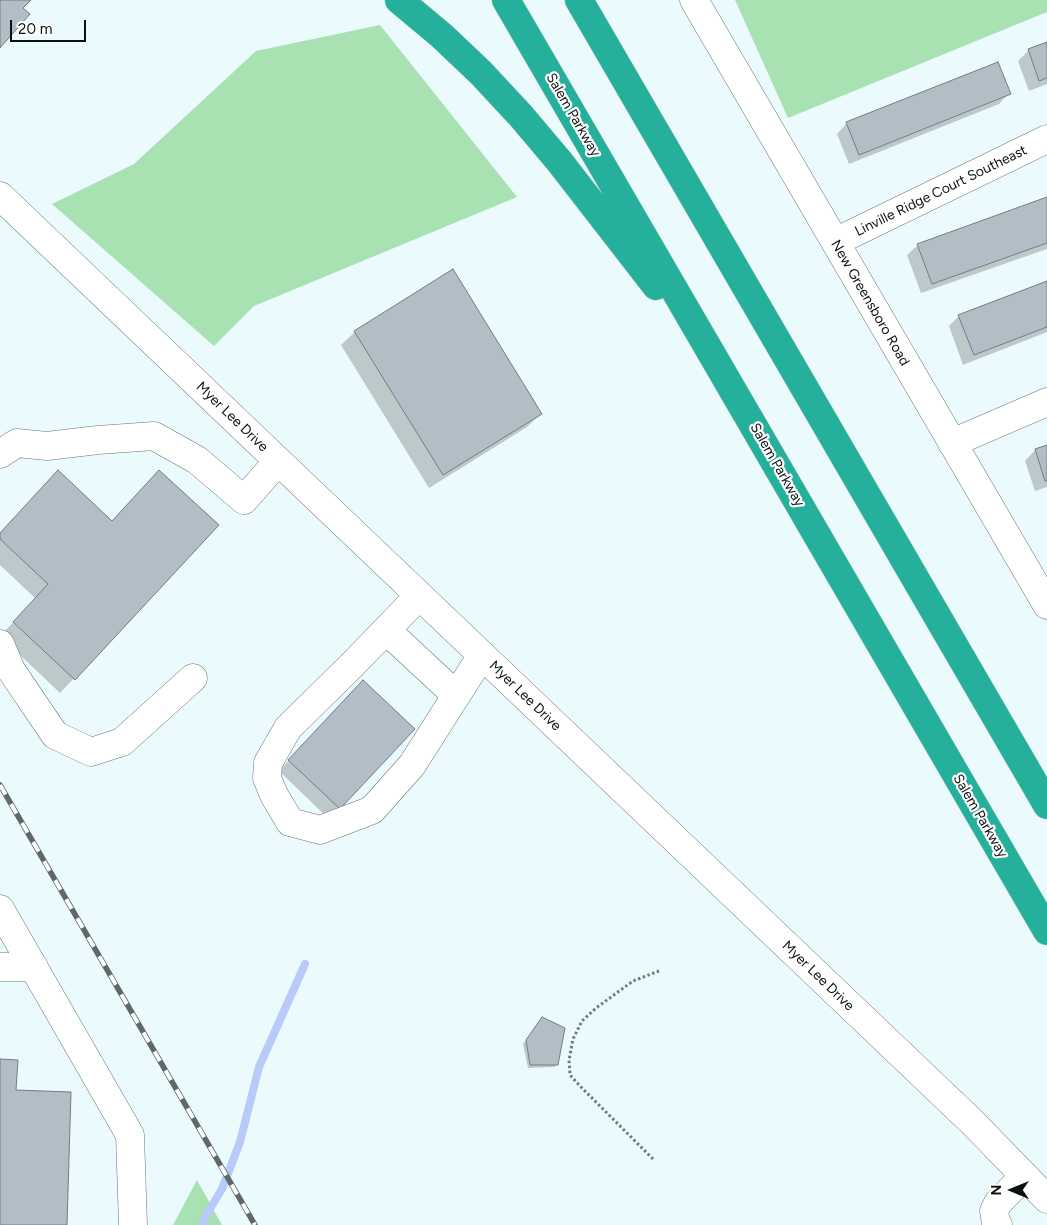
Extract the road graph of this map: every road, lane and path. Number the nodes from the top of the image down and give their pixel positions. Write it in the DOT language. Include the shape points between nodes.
graph roads {
  1 [pos="399,0"];
  2 [pos="506,0"];
  3 [pos="579,0"];
  4 [pos="694,0"];
  5 [pos="1047,139"];
  6 [pos="0,196"];
  7 [pos="835,242"];
  8 [pos="721,370"];
  9 [pos="1047,402"];
  10 [pos="952,443"];
  11 [pos="0,454"];
  12 [pos="278,461"];
  13 [pos="419,596"];
  14 [pos="1047,606"];
  15 [pos="386,630"];
  16 [pos="0,644"];
  17 [pos="482,655"];
  18 [pos="193,678"];
  19 [pos="456,695"];
  20 [pos="1047,805"];
  21 [pos="0,909"];
  22 [pos="1047,931"];
  23 [pos="0,967"];
  24 [pos="34,968"];
  25 [pos="659,971"];
  26 [pos="653,1159"];
  27 [pos="1024,1176"];
  28 [pos="1047,1200"];
  29 [pos="133,1225"];
  30 [pos="998,1225"];
  1 -- 8 [label="highway" via="442,36 522,116"];
  2 -- 8 [label="highway, Salem Parkway"];
  3 -- 20 [label="highway"];
  4 -- 7 [label="street, New Greensboro Road"];
  5 -- 7 [label="street, Linville Ridge Court Southeast"];
  6 -- 12 [label="street, Myer Lee Drive"];
  7 -- 10 [label="street, New Greensboro Road"];
  8 -- 22 [label="highway, Salem Parkway"];
  9 -- 10 [label="street"];
  10 -- 14 [label="street, New Greensboro Road"];
  11 -- 12 [label="street" via="17,443 47,446 154,436 197,460 244,500"];
  12 -- 13 [label="street, Myer Lee Drive"];
  13 -- 15 [label="street"];
  13 -- 17 [label="street, Myer Lee Drive"];
  15 -- 19 [label="street"];
  15 -- 19 [label="street" via="288,728 268,762 267,778 290,822 320,830 372,810 412,765"];
  16 -- 18 [label="street" via="11,670 55,735 91,752 122,742"];
  17 -- 19 [label="street"];
  17 -- 27 [label="street, Myer Lee Drive"];
  21 -- 24 [label="street"];
  23 -- 24 [label="street"];
  24 -- 29 [label="street" via="130,1135"];
  25 -- 26 [label="path" via="633,981 582,1021 573,1039 569,1060 570,1075"];
  27 -- 28 [label="street, Myer Lee Drive"];
  27 -- 30 [label="street" via="998,1203 994,1211"];
}
